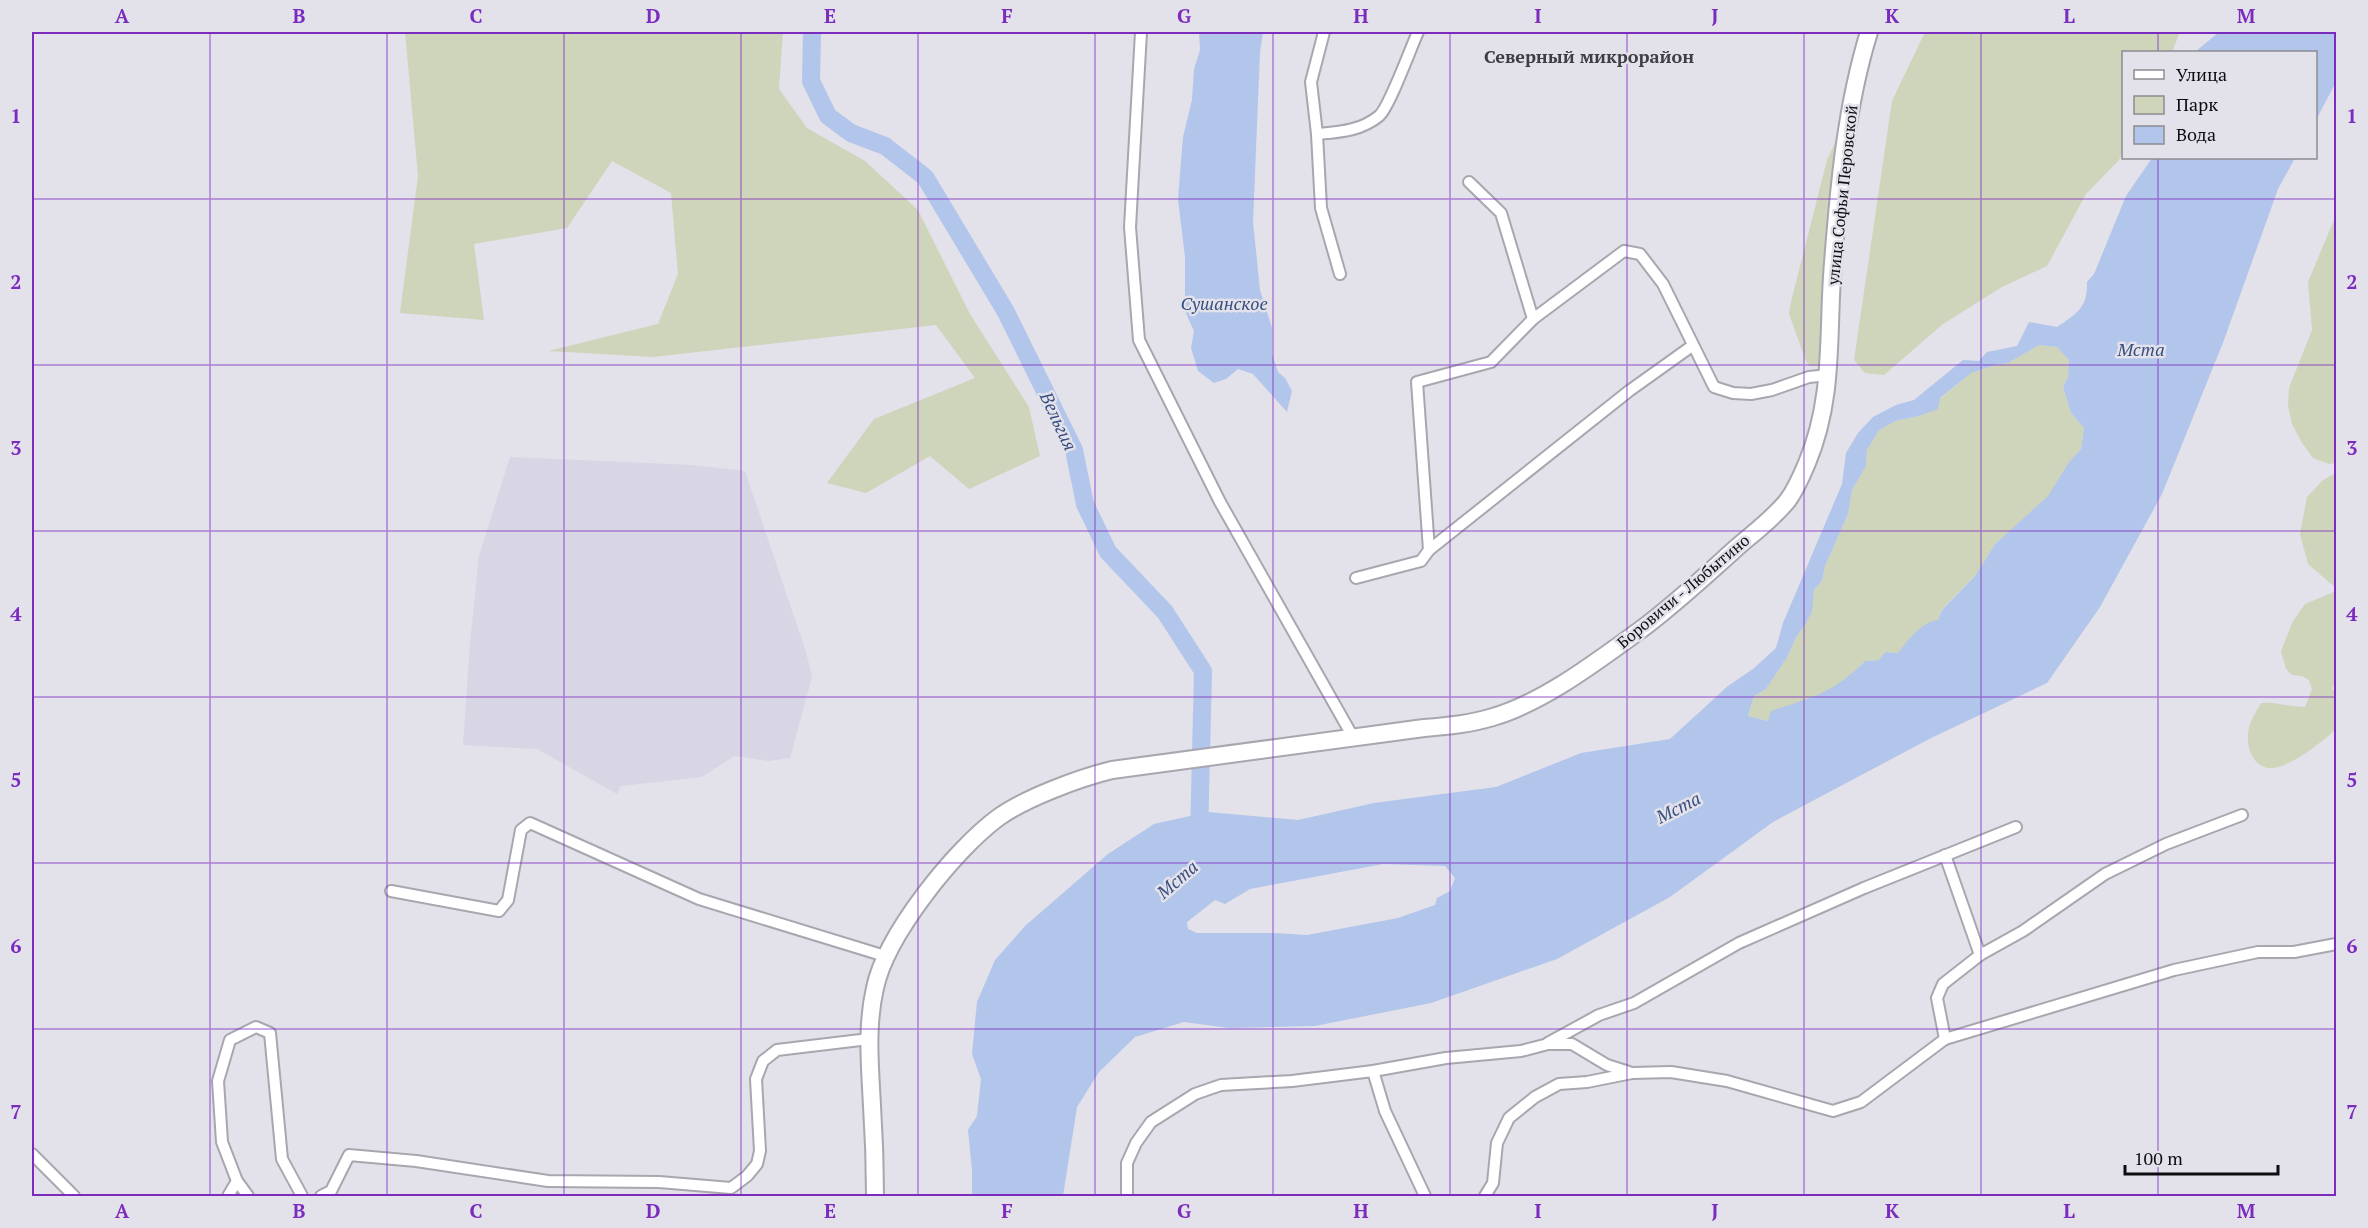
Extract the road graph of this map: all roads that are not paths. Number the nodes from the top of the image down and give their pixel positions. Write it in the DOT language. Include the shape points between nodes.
graph roads {
  1 [pos="1141,32"];
  2 [pos="1324,32"];
  3 [pos="1418,32"];
  4 [pos="1869,32"];
  5 [pos="1317,134"];
  6 [pos="1469,182"];
  7 [pos="1340,274"];
  8 [pos="1533,319"];
  9 [pos="1692,346"];
  10 [pos="1829,368"];
  11 [pos="1429,550"];
  12 [pos="1356,578"];
  13 [pos="1353,737"];
  14 [pos="2242,815"];
  15 [pos="2016,827"];
  16 [pos="1945,855"];
  17 [pos="392,891"];
  18 [pos="2337,944"];
  19 [pos="1980,955"];
  20 [pos="885,956"];
  21 [pos="868,1039"];
  22 [pos="1946,1039"];
  23 [pos="1548,1044"];
  24 [pos="1373,1071"];
  25 [pos="1632,1073"];
  26 [pos="32,1154"];
  27 [pos="237,1181"];
  28 [pos="74,1197"];
  29 [pos="228,1197"];
  30 [pos="248,1197"];
  31 [pos="302,1197"];
  32 [pos="321,1197"];
  33 [pos="875,1197"];
  34 [pos="1127,1197"];
  35 [pos="1425,1197"];
  36 [pos="1485,1197"];
  1 -- 13 [label="street" via="1130,227 1139,340 1220,502"];
  2 -- 5 [label="street" via="1311,82"];
  3 -- 5 [label="street" via="1381,114 1346,132"];
  4 -- 10 [label="main road, улица Софьи Перовской" via="1853,88 1844,141"];
  5 -- 7 [label="street" via="1321,208"];
  6 -- 8 [label="street" via="1501,213"];
  8 -- 9 [label="street" via="1624,251 1640,254 1663,284"];
  8 -- 11 [label="street" via="1491,362 1418,382"];
  9 -- 10 [label="street" via="1714,387 1733,393 1772,390"];
  9 -- 11 [label="street" via="1629,391"];
  10 -- 13 [label="main road, Боровичи - Любытино" via="1824,413 1814,447 1789,499 1653,621 1590,666 1494,717 1461,725"];
  11 -- 12 [label="street" via="1421,561"];
  13 -- 20 [label="main road, Боровичи - Любытино" via="1130,767 1085,777 1020,805 983,830 954,860"];
  14 -- 19 [label="street" via="2166,844 2105,874"];
  15 -- 16 [label="street"];
  16 -- 19 [label="street"];
  16 -- 23 [label="street" via="1739,942 1634,1003 1599,1015"];
  17 -- 20 [label="street" via="499,911 508,900 521,830 530,823 699,899"];
  18 -- 22 [label="street" via="2294,952 2258,952 2174,970"];
  19 -- 22 [label="street" via="1943,984 1937,998"];
  20 -- 21 [label="main road" via="875,986"];
  21 -- 32 [label="street" via="777,1050 763,1061 756,1079 760,1152 757,1164 731,1188 658,1182 548,1181 349,1155 330,1191"];
  21 -- 33 [label="main road"];
  22 -- 25 [label="street" via="1861,1102 1833,1111 1727,1081 1671,1072"];
  23 -- 24 [label="street"];
  23 -- 25 [label="street" via="1572,1044 1607,1065"];
  24 -- 34 [label="street" via="1221,1085 1195,1094 1150,1122 1136,1143 1127,1163"];
  24 -- 35 [label="street" via="1385,1111"];
  25 -- 36 [label="street" via="1559,1084 1509,1118 1497,1143 1493,1183"];
  26 -- 28 [label="street"];
  27 -- 29 [label="street"];
  27 -- 30 [label="street"];
  27 -- 31 [label="street" via="222,1142 218,1081 230,1040 256,1028 270,1033 282,1159"];
}
